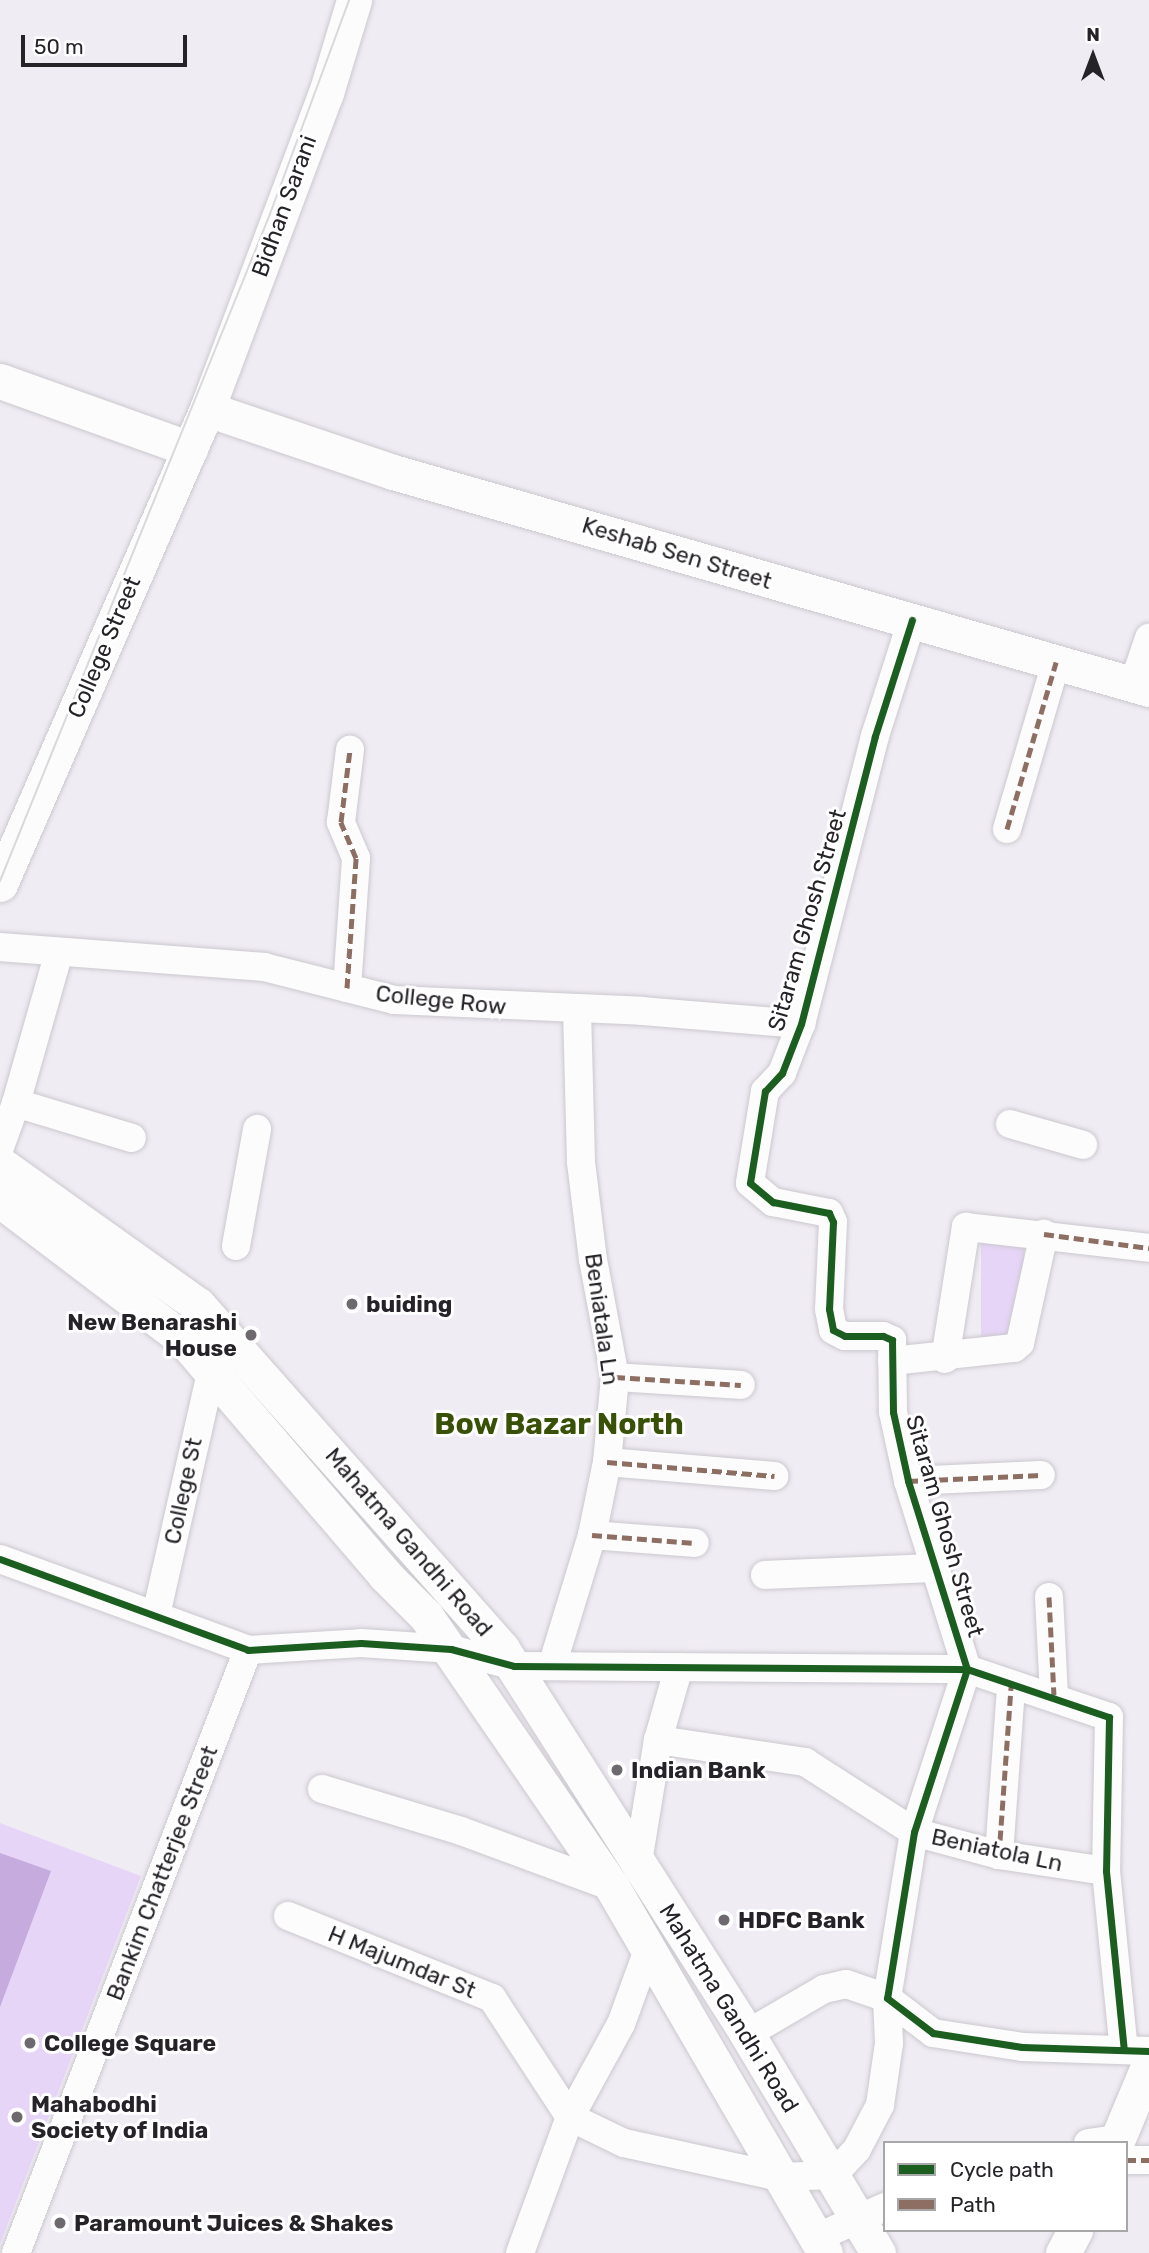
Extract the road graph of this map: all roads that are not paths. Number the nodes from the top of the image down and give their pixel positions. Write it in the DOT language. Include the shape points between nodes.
graph roads {
  1 [pos="354,0"];
  2 [pos="0,381"];
  3 [pos="207,409"];
  4 [pos="181,446"];
  5 [pos="912,620"];
  6 [pos="1149,638"];
  7 [pos="1056,662"];
  8 [pos="1141,687"];
  9 [pos="349,750"];
  10 [pos="1007,829"];
  11 [pos="0,884"];
  12 [pos="0,947"];
  13 [pos="59,952"];
  14 [pos="347,988"];
  15 [pos="577,1008"];
  16 [pos="802,1024"];
  17 [pos="16,1103"];
  18 [pos="1010,1124"];
  19 [pos="257,1129"];
  20 [pos="132,1138"];
  21 [pos="1083,1145"];
  22 [pos="0,1147"];
  23 [pos="0,1164"];
  24 [pos="0,1200"];
  25 [pos="1045,1234"];
  26 [pos="236,1246"];
  27 [pos="1149,1248"];
  28 [pos="224,1332"];
  29 [pos="945,1359"];
  30 [pos="892,1361"];
  31 [pos="210,1366"];
  32 [pos="615,1377"];
  33 [pos="741,1385"];
  34 [pos="607,1462"];
  35 [pos="1041,1475"];
  36 [pos="774,1476"];
  37 [pos="908,1481"];
  38 [pos="592,1535"];
  39 [pos="695,1543"];
  40 [pos="0,1559"];
  41 [pos="932,1568"];
  42 [pos="765,1575"];
  43 [pos="1049,1597"];
  44 [pos="156,1615"];
  45 [pos="248,1650"];
  46 [pos="451,1650"];
  47 [pos="514,1666"];
  48 [pos="552,1666"];
  49 [pos="679,1667"];
  50 [pos="967,1669"];
  51 [pos="1012,1686"];
  52 [pos="1054,1695"];
  53 [pos="658,1740"];
  54 [pos="322,1789"];
  55 [pos="914,1832"];
  56 [pos="999,1856"];
  57 [pos="638,1862"];
  58 [pos="1106,1871"];
  59 [pos="612,1887"];
  60 [pos="288,1916"];
  61 [pos="649,1947"];
  62 [pos="887,1998"];
  63 [pos="747,2034"];
  64 [pos="1141,2055"];
  65 [pos="570,2118"];
  66 [pos="1114,2141"];
  67 [pos="1128,2152"];
  68 [pos="1149,2160"];
  69 [pos="833,2175"];
  70 [pos="780,2177"];
  71 [pos="871,2213"];
  72 [pos="1074,2232"];
  73 [pos="820,2246"];
  74 [pos="16,2253"];
  75 [pos="520,2253"];
  76 [pos="878,2253"];
  77 [pos="1063,2253"];
  1 -- 3 [label="main road, Bidhan Sarani" via="326,93"];
  2 -- 4 [label="main road"];
  3 -- 4 [label="main road, College Street"];
  3 -- 5 [label="main road, Keshab Sen Street" via="393,472"];
  4 -- 11 [label="main road, College Street"];
  5 -- 7 [label="main road, Keshab Sen Street"];
  5 -- 16 [label="street, Sitaram Ghosh Street" via="875,736"];
  6 -- 8 [label="street"];
  7 -- 8 [label="main road, Keshab Sen Street"];
  7 -- 10 [label="street"];
  9 -- 14 [label="street" via="341,822 356,858"];
  12 -- 13 [label="street, College Row"];
  13 -- 14 [label="street, College Row" via="264,967"];
  13 -- 17 [label="street"];
  14 -- 15 [label="street, College Row" via="394,1000"];
  15 -- 16 [label="street, College Row"];
  15 -- 32 [label="street, Beniatala Ln" via="581,1162"];
  16 -- 30 [label="street, Sitaram Ghosh Street" via="782,1073 765,1091 750,1183 773,1202 829,1213 834,1222 829,1309 834,1329 845,1336 892,1340"];
  17 -- 20 [label="street"];
  17 -- 22 [label="street"];
  18 -- 21 [label="street"];
  19 -- 26 [label="street"];
  23 -- 28 [label="main road, Mahatma Gandhi Road" via="198,1305"];
  24 -- 31 [label="main road, Mahatma Gandhi Road" via="183,1339"];
  25 -- 27 [label="street"];
  25 -- 29 [label="street" via="1020,1343 1008,1350"];
  25 -- 29 [label="street" via="966,1227"];
  28 -- 31 [label="street, College St"];
  28 -- 47 [label="main road, Mahatma Gandhi Road"];
  29 -- 30 [label="street"];
  30 -- 37 [label="street, Sitaram Ghosh Street" via="893,1412"];
  31 -- 44 [label="street, College St"];
  31 -- 46 [label="main road, Mahatma Gandhi Road"];
  32 -- 33 [label="street"];
  32 -- 34 [label="street, Beniatala Ln"];
  34 -- 36 [label="street"];
  34 -- 38 [label="street, Beniatala Ln"];
  35 -- 37 [label="street"];
  37 -- 41 [label="street, Sitaram Ghosh Street"];
  38 -- 39 [label="street"];
  38 -- 48 [label="street, Beniatala Ln"];
  40 -- 44 [label="street"];
  41 -- 42 [label="street"];
  41 -- 50 [label="street, Sitaram Ghosh Street"];
  43 -- 52 [label="street"];
  44 -- 45 [label="street"];
  45 -- 46 [label="street" via="361,1643"];
  45 -- 74 [label="street, Bankim Chatterjee Street"];
  46 -- 47 [label="street"];
  46 -- 59 [label="main road, Mahatma Gandhi Road"];
  47 -- 48 [label="street"];
  47 -- 57 [label="main road, Mahatma Gandhi Road"];
  48 -- 49 [label="street"];
  49 -- 50 [label="street"];
  49 -- 53 [label="street"];
  50 -- 51 [label="street"];
  50 -- 55 [label="street, Sitaram Ghosh Street"];
  51 -- 52 [label="street"];
  51 -- 56 [label="street"];
  52 -- 58 [label="street" via="1109,1717"];
  53 -- 55 [label="street, Beniatola Ln" via="805,1762"];
  53 -- 57 [label="street"];
  54 -- 59 [label="street" via="461,1830"];
  55 -- 56 [label="street, Beniatola Ln"];
  55 -- 62 [label="street, Sitaram Ghosh Street"];
  56 -- 58 [label="street, Beniatola Ln"];
  57 -- 63 [label="main road, Mahatma Gandhi Road"];
  58 -- 64 [label="street"];
  59 -- 61 [label="main road, Mahatma Gandhi Road"];
  60 -- 65 [label="street, H Majumdar St" via="492,1998"];
  61 -- 65 [label="street" via="621,2024"];
  61 -- 70 [label="main road, Mahatma Gandhi Road"];
  62 -- 63 [label="street" via="846,1984 824,1989"];
  62 -- 64 [label="street" via="933,2033 1022,2047"];
  62 -- 69 [label="street, Sitaram Ghosh Street" via="889,2043 880,2105 857,2149"];
  63 -- 69 [label="main road, Mahatma Gandhi Road"];
  64 -- 66 [label="main road"];
  65 -- 70 [label="street" via="624,2143"];
  65 -- 75 [label="street"];
  67 -- 68 [label="street"];
  69 -- 70 [label="street"];
  69 -- 71 [label="main road, Mahatma Gandhi Road"];
  70 -- 73 [label="main road, Mahatma Gandhi Road"];
  71 -- 73 [label="street"];
  71 -- 76 [label="main road, Mahatma Gandhi Road"];
  72 -- 77 [label="main road"];
}
